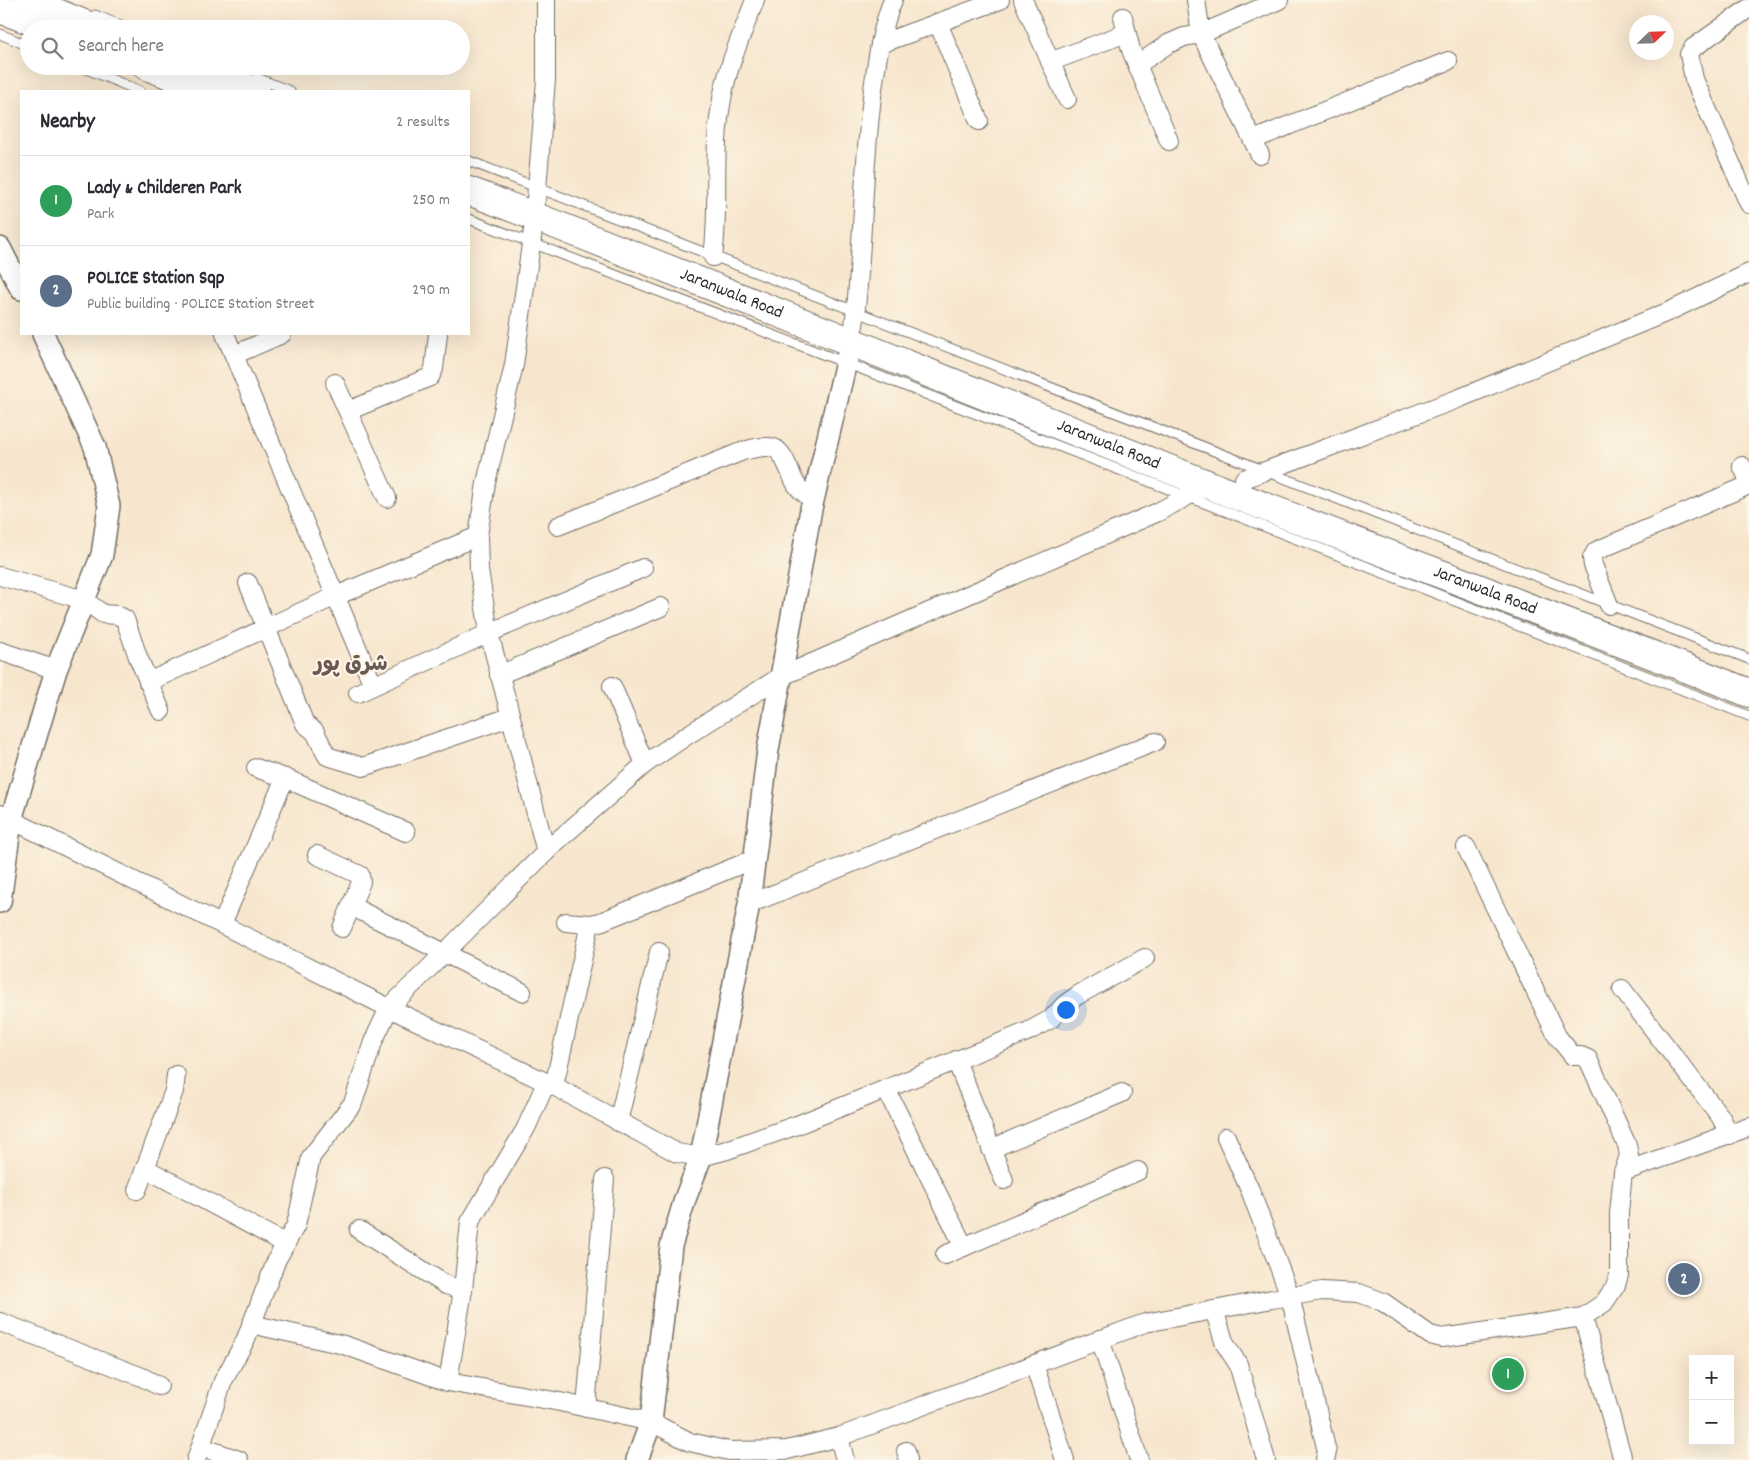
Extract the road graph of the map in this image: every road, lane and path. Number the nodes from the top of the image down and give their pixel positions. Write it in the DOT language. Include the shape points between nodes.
graph roads {
  1 [pos="24,0"];
  2 [pos="546,0"];
  3 [pos="755,0"];
  4 [pos="893,0"];
  5 [pos="1000,0"];
  6 [pos="1022,0"];
  7 [pos="1196,0"];
  8 [pos="1279,0"];
  9 [pos="1749,8"];
  10 [pos="0,9"];
  11 [pos="28,20"];
  12 [pos="90,20"];
  13 [pos="938,23"];
  14 [pos="0,34"];
  15 [pos="1201,34"];
  16 [pos="20,42"];
  17 [pos="880,44"];
  18 [pos="1448,61"];
  19 [pos="1050,62"];
  20 [pos="1137,65"];
  21 [pos="101,75"];
  22 [pos="170,75"];
  23 [pos="225,75"];
  24 [pos="250,82"];
  25 [pos="138,90"];
  26 [pos="208,90"];
  27 [pos="286,90"];
  28 [pos="1067,99"];
  29 [pos="979,122"];
  30 [pos="1169,141"];
  31 [pos="470,162"];
  32 [pos="470,175"];
  33 [pos="470,191"];
  34 [pos="1749,204"];
  35 [pos="535,211"];
  36 [pos="470,219"];
  37 [pos="0,248"];
  38 [pos="713,257"];
  39 [pos="1749,274"];
  40 [pos="20,287"];
  41 [pos="43,335"];
  42 [pos="225,335"];
  43 [pos="280,335"];
  44 [pos="438,335"];
  45 [pos="852,335"];
  46 [pos="234,354"];
  47 [pos="335,383"];
  48 [pos="348,411"];
  49 [pos="1254,474"];
  50 [pos="1747,477"];
  51 [pos="1199,491"];
  52 [pos="386,498"];
  53 [pos="812,500"];
  54 [pos="558,526"];
  55 [pos="478,536"];
  56 [pos="643,568"];
  57 [pos="0,576"];
  58 [pos="248,583"];
  59 [pos="336,596"];
  60 [pos="84,600"];
  61 [pos="1608,605"];
  62 [pos="661,607"];
  63 [pos="266,628"];
  64 [pos="489,633"];
  65 [pos="0,651"];
  66 [pos="1749,659"];
  67 [pos="56,670"];
  68 [pos="1749,674"];
  69 [pos="500,675"];
  70 [pos="780,677"];
  71 [pos="148,682"];
  72 [pos="612,686"];
  73 [pos="1749,693"];
  74 [pos="161,711"];
  75 [pos="1749,716"];
  76 [pos="510,717"];
  77 [pos="1154,742"];
  78 [pos="646,764"];
  79 [pos="256,768"];
  80 [pos="285,778"];
  81 [pos="6,817"];
  82 [pos="406,832"];
  83 [pos="1466,847"];
  84 [pos="546,852"];
  85 [pos="317,854"];
  86 [pos="754,859"];
  87 [pos="0,902"];
  88 [pos="749,904"];
  89 [pos="351,906"];
  90 [pos="566,922"];
  91 [pos="222,924"];
  92 [pos="590,924"];
  93 [pos="342,928"];
  94 [pos="444,952"];
  95 [pos="659,952"];
  96 [pos="1145,958"];
  97 [pos="1622,989"];
  98 [pos="522,992"];
  99 [pos="389,1008"];
  100 [pos="956,1060"];
  101 [pos="176,1075"];
  102 [pos="550,1085"];
  103 [pos="886,1089"];
  104 [pos="1122,1093"];
  105 [pos="618,1122"];
  106 [pos="1749,1127"];
  107 [pos="1730,1135"];
  108 [pos="1226,1137"];
  109 [pos="991,1149"];
  110 [pos="701,1157"];
  111 [pos="145,1168"];
  112 [pos="1138,1171"];
  113 [pos="1623,1172"];
  114 [pos="605,1179"];
  115 [pos="1004,1180"];
  116 [pos="137,1190"];
  117 [pos="359,1230"];
  118 [pos="286,1244"];
  119 [pos="964,1247"];
  120 [pos="945,1255"];
  121 [pos="464,1290"];
  122 [pos="1290,1296"];
  123 [pos="1214,1310"];
  124 [pos="1582,1317"];
  125 [pos="0,1322"];
  126 [pos="251,1324"];
  127 [pos="1100,1339"];
  128 [pos="1034,1364"];
  129 [pos="448,1382"];
  130 [pos="159,1386"];
  131 [pos="586,1408"];
  132 [pos="651,1422"];
  133 [pos="839,1437"];
  134 [pos="198,1453"];
  135 [pos="730,1456"];
  136 [pos="239,1460"];
  137 [pos="637,1460"];
  138 [pos="845,1460"];
  139 [pos="1065,1460"];
  140 [pos="1139,1460"];
  141 [pos="1266,1460"];
  142 [pos="1325,1460"];
  143 [pos="1623,1460"];
  1 -- 12 [label="main road"];
  2 -- 35 [label="street" via="546,80"];
  3 -- 38 [label="street" via="721,104 717,142 717,231"];
  4 -- 17 [label="street"];
  5 -- 13 [label="street"];
  6 -- 19 [label="street"];
  7 -- 15 [label="street"];
  8 -- 15 [label="street"];
  9 -- 34 [label="street" via="1689,54 1694,79"];
  10 -- 11 [label="main road"];
  13 -- 17 [label="street"];
  13 -- 29 [label="street"];
  14 -- 16 [label="lane"];
  15 -- 18 [label="street" via="1256,148"];
  15 -- 20 [label="street" via="1168,44"];
  17 -- 45 [label="street" via="869,121"];
  19 -- 20 [label="street" via="1125,25"];
  19 -- 28 [label="street"];
  20 -- 30 [label="street"];
  21 -- 25 [label="lane"];
  22 -- 26 [label="main road"];
  23 -- 24 [label="main road"];
  24 -- 27 [label="lane"];
  31 -- 35 [label="lane"];
  32 -- 35 [label="main road, Jaranwala Road"];
  33 -- 35 [label="main road, Jaranwala Road"];
  35 -- 36 [label="lane"];
  35 -- 38 [label="lane"];
  35 -- 45 [label="main road, Jaranwala Road"];
  35 -- 45 [label="lane"];
  35 -- 55 [label="street" via="514,365 486,483"];
  37 -- 40 [label="street"];
  38 -- 45 [label="lane"];
  39 -- 49 [label="street" via="1670,311 1460,398"];
  41 -- 60 [label="street" via="95,447 110,506 102,555"];
  42 -- 46 [label="street"];
  43 -- 46 [label="street"];
  44 -- 48 [label="street" via="430,377"];
  45 -- 49 [label="main road, Jaranwala Road"];
  45 -- 51 [label="main road, Jaranwala Road"];
  45 -- 53 [label="street"];
  46 -- 59 [label="street"];
  47 -- 48 [label="street"];
  48 -- 52 [label="street"];
  49 -- 61 [label="lane"];
  49 -- 68 [label="main road, Jaranwala Road"];
  50 -- 61 [label="street" via="1596,551 1593,564"];
  51 -- 70 [label="street"];
  51 -- 73 [label="main road, Jaranwala Road" via="1635,647"];
  51 -- 75 [label="lane"];
  53 -- 54 [label="street" via="790,475 781,454 775,448 764,447 743,451"];
  53 -- 70 [label="street"];
  55 -- 59 [label="street"];
  55 -- 64 [label="street" via="479,570"];
  56 -- 64 [label="street"];
  57 -- 60 [label="street"];
  58 -- 63 [label="street"];
  59 -- 63 [label="street"];
  59 -- 64 [label="street" via="366,689"];
  60 -- 67 [label="street"];
  60 -- 71 [label="street" via="103,614 125,619"];
  61 -- 66 [label="lane"];
  62 -- 69 [label="street"];
  63 -- 71 [label="street"];
  63 -- 76 [label="street" via="305,724 315,732 331,758 363,767"];
  64 -- 69 [label="street"];
  65 -- 67 [label="street"];
  67 -- 81 [label="street"];
  69 -- 76 [label="street"];
  70 -- 78 [label="street"];
  70 -- 86 [label="street"];
  71 -- 74 [label="street"];
  72 -- 78 [label="street"];
  76 -- 84 [label="street"];
  77 -- 88 [label="street"];
  78 -- 84 [label="street"];
  79 -- 80 [label="street"];
  80 -- 82 [label="street"];
  80 -- 91 [label="street"];
  81 -- 87 [label="street"];
  81 -- 91 [label="street"];
  83 -- 113 [label="street" via="1557,1036 1573,1056 1588,1059 1627,1145 1628,1163"];
  84 -- 94 [label="street"];
  85 -- 89 [label="street" via="360,875"];
  86 -- 88 [label="street"];
  86 -- 92 [label="street"];
  88 -- 110 [label="street"];
  89 -- 93 [label="street"];
  89 -- 94 [label="street"];
  90 -- 92 [label="street"];
  91 -- 99 [label="street"];
  92 -- 102 [label="street"];
  94 -- 98 [label="street"];
  94 -- 99 [label="street"];
  95 -- 105 [label="street"];
  96 -- 100 [label="street" via="1078,995 1042,1025"];
  97 -- 107 [label="street" via="1720,1116"];
  99 -- 102 [label="street"];
  99 -- 118 [label="street" via="373,1042 353,1103 311,1157 296,1225"];
  100 -- 103 [label="street"];
  100 -- 109 [label="street"];
  101 -- 111 [label="street" via="174,1091"];
  102 -- 105 [label="street"];
  102 -- 121 [label="street" via="470,1222"];
  103 -- 110 [label="street" via="789,1128"];
  103 -- 119 [label="street"];
  104 -- 109 [label="street"];
  105 -- 110 [label="street" via="677,1153"];
  106 -- 107 [label="street"];
  107 -- 113 [label="street"];
  108 -- 122 [label="street"];
  109 -- 115 [label="street"];
  110 -- 132 [label="street" via="672,1246"];
  111 -- 116 [label="street"];
  111 -- 118 [label="street"];
  112 -- 119 [label="street"];
  113 -- 124 [label="street" via="1616,1285 1604,1303"];
  114 -- 131 [label="street"];
  117 -- 121 [label="street" via="446,1286"];
  118 -- 126 [label="street"];
  119 -- 120 [label="street"];
  121 -- 129 [label="street"];
  122 -- 123 [label="street"];
  122 -- 124 [label="street" via="1322,1292 1359,1293 1383,1302 1430,1335 1442,1338"];
  122 -- 142 [label="street" via="1327,1452"];
  123 -- 127 [label="street" via="1145,1323"];
  123 -- 141 [label="street" via="1225,1344 1238,1364"];
  124 -- 143 [label="street"];
  125 -- 130 [label="street"];
  126 -- 129 [label="street" via="344,1345"];
  126 -- 134 [label="street" via="223,1381"];
  127 -- 128 [label="street"];
  127 -- 140 [label="street"];
  128 -- 133 [label="street"];
  128 -- 139 [label="street"];
  129 -- 131 [label="street"];
  131 -- 132 [label="street"];
  132 -- 135 [label="street" via="690,1442"];
  132 -- 137 [label="street"];
  133 -- 135 [label="street" via="787,1450"];
  133 -- 138 [label="street"];
  134 -- 136 [label="street"];
}
